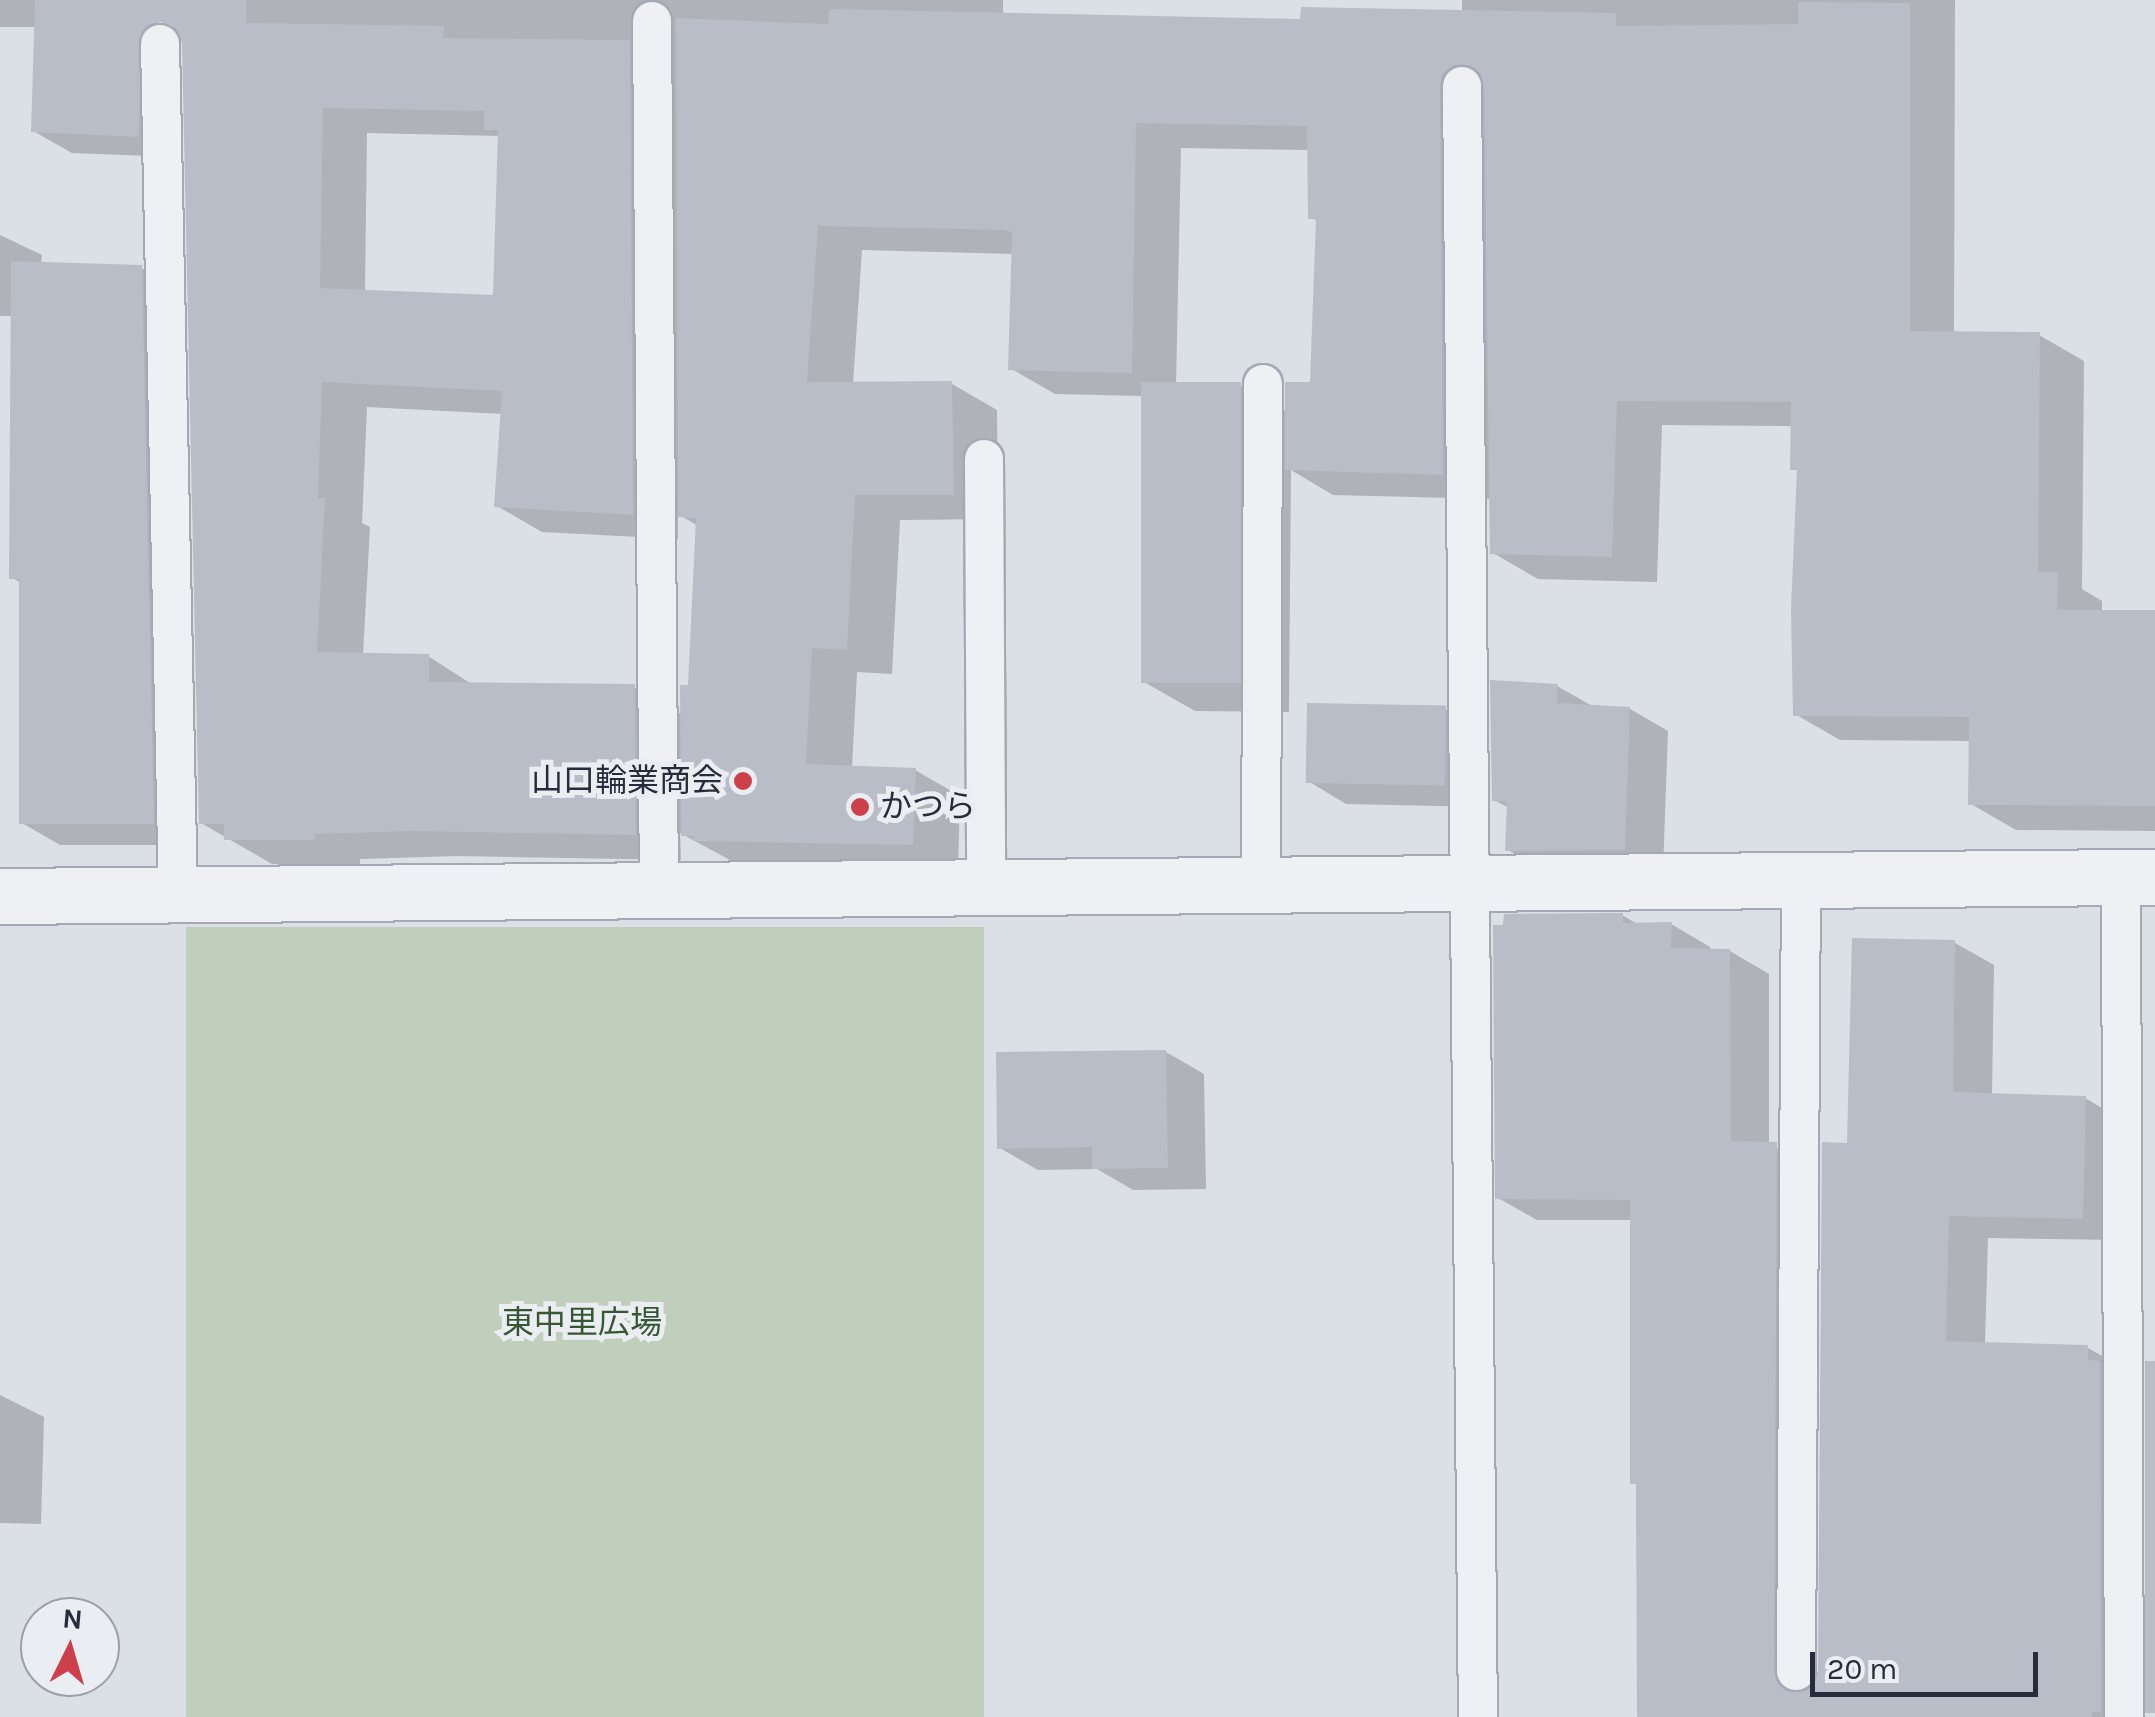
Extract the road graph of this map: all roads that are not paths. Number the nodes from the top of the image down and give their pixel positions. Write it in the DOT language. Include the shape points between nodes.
graph roads {
  1 [pos="652,21"];
  2 [pos="160,44"];
  3 [pos="1462,86"];
  4 [pos="1263,384"];
  5 [pos="984,459"];
  6 [pos="2138,877"];
  7 [pos="1802,880"];
  8 [pos="1469,881"];
  9 [pos="1261,884"];
  10 [pos="986,888"];
  11 [pos="659,893"];
  12 [pos="0,896"];
  13 [pos="178,897"];
  14 [pos="1796,1672"];
  15 [pos="1478,1717"];
  16 [pos="2124,1717"];
  1 -- 11 [label="lane"];
  2 -- 13 [label="lane"];
  3 -- 8 [label="lane"];
  4 -- 9 [label="lane"];
  5 -- 10 [label="lane"];
  6 -- 7 [label="street"];
  6 -- 16 [label="lane"];
  7 -- 8 [label="street"];
  7 -- 14 [label="lane"];
  8 -- 9 [label="street"];
  8 -- 15 [label="lane"];
  9 -- 10 [label="street"];
  10 -- 11 [label="street"];
  11 -- 13 [label="street"];
  12 -- 13 [label="street"];
}
